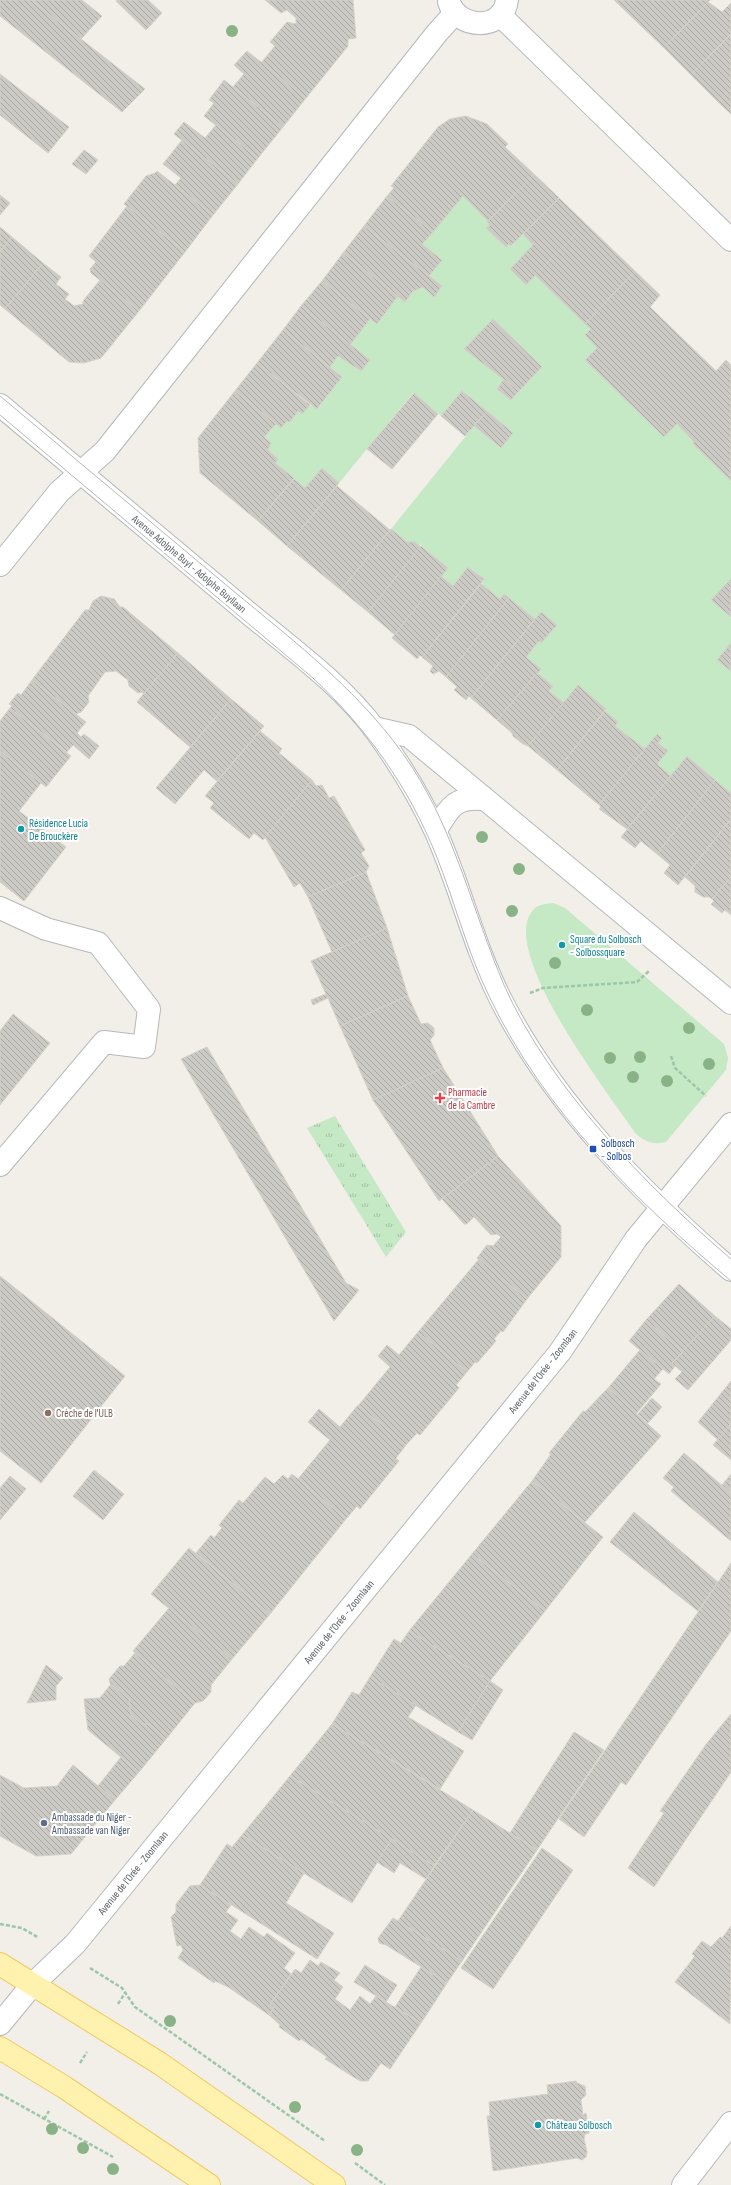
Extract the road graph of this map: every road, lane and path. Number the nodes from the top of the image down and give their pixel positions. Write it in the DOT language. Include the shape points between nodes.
graph roads {
  1 [pos="452,7"];
  2 [pos="503,8"];
  3 [pos="731,240"];
  4 [pos="0,405"];
  5 [pos="81,473"];
  6 [pos="0,565"];
  7 [pos="374,728"];
  8 [pos="483,799"];
  9 [pos="436,830"];
  10 [pos="0,908"];
  11 [pos="651,969"];
  12 [pos="527,994"];
  13 [pos="731,1003"];
  14 [pos="672,1056"];
  15 [pos="706,1096"];
  16 [pos="731,1124"];
  17 [pos="0,1165"];
  18 [pos="662,1207"];
  19 [pos="731,1270"];
  20 [pos="0,1924"];
  21 [pos="65,1954"];
  22 [pos="0,1964"];
  23 [pos="33,1984"];
  24 [pos="125,1992"];
  25 [pos="0,2024"];
  26 [pos="103,2027"];
  27 [pos="0,2048"];
  28 [pos="64,2087"];
  29 [pos="0,2094"];
  30 [pos="44,2119"];
  31 [pos="731,2123"];
  32 [pos="326,2142"];
  33 [pos="349,2159"];
  34 [pos="117,2160"];
  35 [pos="208,2185"];
  36 [pos="334,2185"];
  37 [pos="385,2185"];
  38 [pos="683,2185"];
  1 -- 2 [label="street" via="465,21 477,24 489,22"];
  1 -- 5 [label="street" via="434,37 105,451"];
  2 -- 3 [label="street"];
  4 -- 5 [label="street, Avenue Adolphe Buyl - Adolphe Buyllaan"];
  5 -- 6 [label="street" via="59,492"];
  5 -- 7 [label="street, Avenue Adolphe Buyl - Adolphe Buyllaan" via="319,672"];
  7 -- 8 [label="street" via="409,736"];
  7 -- 9 [label="street" via="415,789"];
  8 -- 9 [label="street" via="460,800"];
  8 -- 13 [label="street"];
  9 -- 18 [label="street" via="484,960 499,995 522,1037 549,1079 596,1137"];
  10 -- 17 [label="street" via="46,929 98,943 149,1010 144,1047 104,1042"];
  11 -- 12 [label="path" via="637,982 543,988"];
  14 -- 15 [label="path" via="675,1068"];
  16 -- 18 [label="street"];
  18 -- 19 [label="street"];
  18 -- 21 [label="street, Avenue de l'Orée - Zoomlaan" via="636,1239 560,1352"];
  20 -- 21 [label="path" via="22,1928"];
  21 -- 23 [label="street, Avenue de l'Orée - Zoomlaan"];
  21 -- 24 [label="path"];
  22 -- 23 [label="main road"];
  23 -- 25 [label="street, Avenue de l'Orée - Zoomlaan"];
  23 -- 26 [label="main road"];
  24 -- 26 [label="path"];
  24 -- 32 [label="path" via="135,2008"];
  26 -- 28 [label="path"];
  26 -- 36 [label="main road"];
  27 -- 28 [label="main road"];
  28 -- 30 [label="path"];
  28 -- 35 [label="main road"];
  29 -- 30 [label="path"];
  30 -- 34 [label="path"];
  31 -- 38 [label="street"];
  33 -- 37 [label="path"];
}
